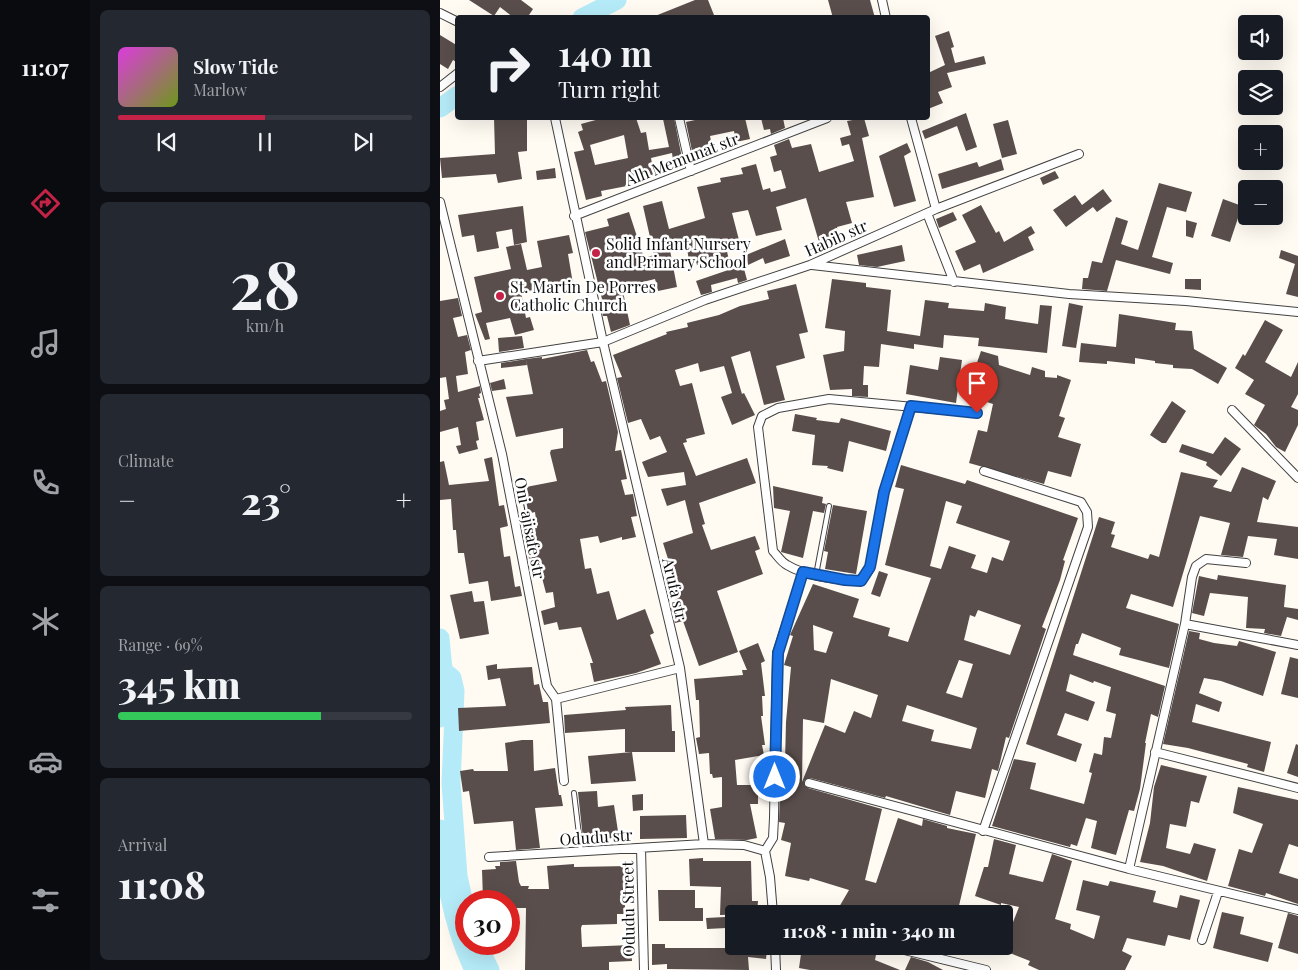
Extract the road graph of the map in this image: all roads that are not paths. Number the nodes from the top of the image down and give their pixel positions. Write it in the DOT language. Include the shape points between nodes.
graph roads {
  1 [pos="882,0"];
  2 [pos="440,13"];
  3 [pos="885,15"];
  4 [pos="455,20"];
  5 [pos="455,75"];
  6 [pos="440,87"];
  7 [pos="555,120"];
  8 [pos="679,120"];
  9 [pos="822,120"];
  10 [pos="912,120"];
  11 [pos="1079,154"];
  12 [pos="691,171"];
  13 [pos="440,202"];
  14 [pos="936,208"];
  15 [pos="927,213"];
  16 [pos="574,216"];
  17 [pos="810,265"];
  18 [pos="954,282"];
  19 [pos="1298,312"];
  20 [pos="603,342"];
  21 [pos="478,361"];
  22 [pos="911,406"];
  23 [pos="1232,410"];
  24 [pos="977,413"];
  25 [pos="984,471"];
  26 [pos="1298,478"];
  27 [pos="829,506"];
  28 [pos="1246,563"];
  29 [pos="803,572"];
  30 [pos="816,575"];
  31 [pos="1185,624"];
  32 [pos="1298,645"];
  33 [pos="680,668"];
  34 [pos="556,699"];
  35 [pos="1155,752"];
  36 [pos="564,781"];
  37 [pos="809,783"];
  38 [pos="1298,788"];
  39 [pos="574,793"];
  40 [pos="983,831"];
  41 [pos="704,844"];
  42 [pos="641,848"];
  43 [pos="765,851"];
  44 [pos="581,853"];
  45 [pos="488,857"];
  46 [pos="1129,869"];
  47 [pos="1218,892"];
  48 [pos="772,905"];
  49 [pos="1298,910"];
  50 [pos="1202,940"];
  51 [pos="775,955"];
  52 [pos="925,955"];
  53 [pos="644,970"];
  54 [pos="776,970"];
  55 [pos="986,970"];
  1 -- 3 [label="street"];
  2 -- 4 [label="street"];
  5 -- 6 [label="street"];
  7 -- 16 [label="street"];
  8 -- 12 [label="street"];
  9 -- 12 [label="street, Alh Memunat str"];
  10 -- 14 [label="street"];
  11 -- 14 [label="street, Habib str"];
  12 -- 16 [label="street, Alh Memunat str"];
  13 -- 21 [label="street, Oni-ajisafe str"];
  14 -- 15 [label="street, Habib str"];
  15 -- 17 [label="street, Habib str"];
  15 -- 18 [label="street"];
  16 -- 20 [label="street"];
  17 -- 18 [label="street"];
  17 -- 20 [label="street, Habib str" via="705,300"];
  18 -- 19 [label="street"];
  20 -- 21 [label="street"];
  20 -- 33 [label="street, Arufa str"];
  21 -- 34 [label="street, Oni-ajisafe str" via="502,454 547,686"];
  22 -- 24 [label="street"];
  22 -- 29 [label="street" via="829,399 778,408 762,416 758,427 773,551 785,565"];
  22 -- 30 [label="street" via="884,492 870,567 861,581"];
  23 -- 26 [label="street"];
  25 -- 40 [label="street" via="1081,502 1087,512 1088,527"];
  27 -- 30 [label="lane"];
  28 -- 31 [label="street" via="1206,558 1196,566"];
  29 -- 30 [label="street"];
  29 -- 43 [label="street" via="778,653 773,838"];
  31 -- 32 [label="street"];
  31 -- 35 [label="street"];
  33 -- 34 [label="street"];
  33 -- 41 [label="street, Arufa str"];
  34 -- 36 [label="street, Oni-ajisafe str"];
  35 -- 38 [label="street"];
  35 -- 46 [label="street"];
  37 -- 40 [label="street"];
  39 -- 44 [label="lane"];
  40 -- 46 [label="street"];
  41 -- 42 [label="street, Odudu str"];
  41 -- 43 [label="street, Odudu str" via="744,845"];
  42 -- 44 [label="street, Odudu str"];
  42 -- 53 [label="street, Odudu Street"];
  43 -- 48 [label="street"];
  44 -- 45 [label="street, Odudu str"];
  46 -- 47 [label="street"];
  47 -- 49 [label="street"];
  47 -- 50 [label="street"];
  51 -- 54 [label="street"];
  52 -- 55 [label="street"];
}
